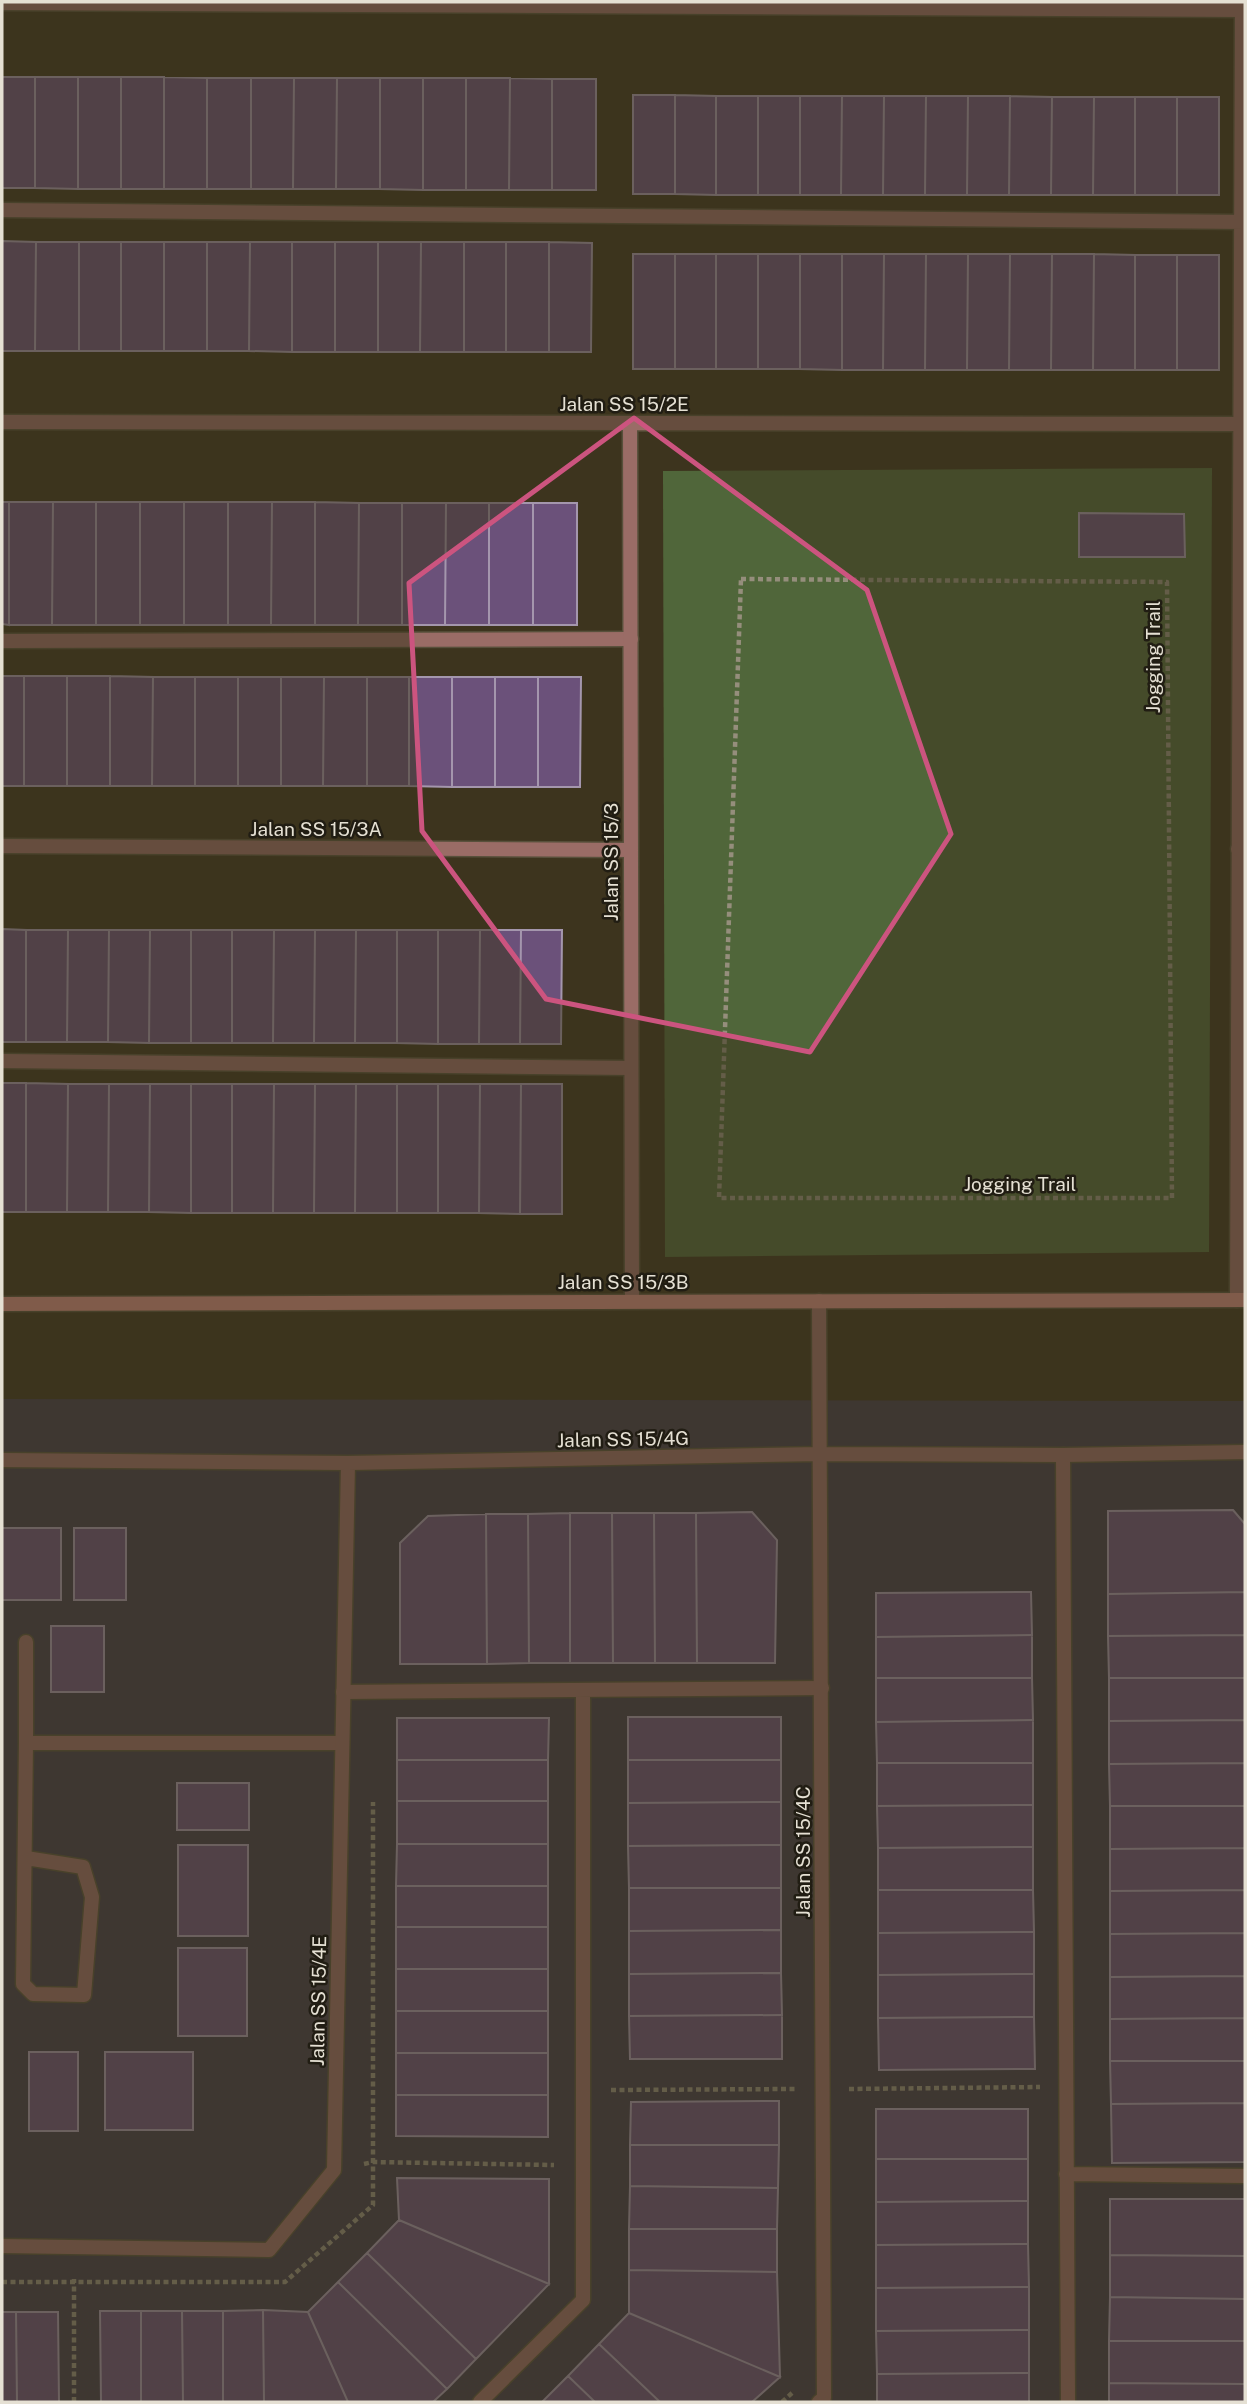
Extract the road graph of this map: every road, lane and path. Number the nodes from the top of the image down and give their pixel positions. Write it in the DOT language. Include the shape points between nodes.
graph roads {
  1 [pos="2,4"];
  2 [pos="1243,8"];
  3 [pos="2,210"];
  4 [pos="1243,222"];
  5 [pos="2,422"];
  6 [pos="630,423"];
  7 [pos="1243,424"];
  8 [pos="1242,635"];
  9 [pos="631,639"];
  10 [pos="2,640"];
  11 [pos="2,846"];
  12 [pos="1242,849"];
  13 [pos="631,850"];
  14 [pos="2,1062"];
  15 [pos="631,1068"];
  16 [pos="719,1198"];
  17 [pos="1241,1300"];
  18 [pos="632,1301"];
  19 [pos="819,1301"];
  20 [pos="2,1304"];
  21 [pos="1245,1452"];
  22 [pos="820,1454"];
  23 [pos="1063,1455"];
  24 [pos="2,1460"];
  25 [pos="348,1463"];
  26 [pos="26,1642"];
  27 [pos="822,1688"];
  28 [pos="583,1690"];
  29 [pos="344,1692"];
  30 [pos="26,1743"];
  31 [pos="342,1743"];
  32 [pos="373,1789"];
  33 [pos="26,1858"];
  34 [pos="373,2162"];
  35 [pos="583,2165"];
  36 [pos="334,2170"];
  37 [pos="1066,2174"];
  38 [pos="1245,2176"];
  39 [pos="2,2246"];
  40 [pos="74,2247"];
  41 [pos="2,2282"];
  42 [pos="74,2282"];
  43 [pos="74,2402"];
  44 [pos="480,2402"];
  45 [pos="819,2402"];
  46 [pos="1068,2402"];
  1 -- 2 [label="street"];
  2 -- 4 [label="street"];
  3 -- 4 [label="street"];
  4 -- 7 [label="street"];
  5 -- 6 [label="street, Jalan SS 15/2E"];
  6 -- 7 [label="street, Jalan SS 15/2E"];
  6 -- 9 [label="street, Jalan SS 15/3"];
  7 -- 8 [label="street"];
  8 -- 12 [label="street"];
  9 -- 10 [label="street"];
  9 -- 13 [label="street, Jalan SS 15/3"];
  11 -- 13 [label="street, Jalan SS 15/3A"];
  12 -- 17 [label="street"];
  13 -- 15 [label="street, Jalan SS 15/3"];
  14 -- 15 [label="street"];
  15 -- 18 [label="street, Jalan SS 15/3"];
  16 -- 16 [label="path, Jogging Trail" via="741,579 1167,582 1172,1198"];
  17 -- 19 [label="street, Jalan SS 15/3B"];
  18 -- 19 [label="street, Jalan SS 15/3B"];
  18 -- 20 [label="street, Jalan SS 15/3B"];
  19 -- 22 [label="street, Jalan SS 15/4C"];
  21 -- 23 [label="street, Jalan SS 15/4G"];
  22 -- 23 [label="street, Jalan SS 15/4G"];
  22 -- 25 [label="street, Jalan SS 15/4G"];
  22 -- 27 [label="street, Jalan SS 15/4C"];
  23 -- 37 [label="street"];
  24 -- 25 [label="street, Jalan SS 15/4G"];
  25 -- 29 [label="street, Jalan SS 15/4E"];
  26 -- 30 [label="street"];
  27 -- 28 [label="street"];
  27 -- 45 [label="street, Jalan SS 15/4C" via="824,2398"];
  28 -- 29 [label="street"];
  28 -- 35 [label="street"];
  29 -- 31 [label="street, Jalan SS 15/4E"];
  30 -- 31 [label="street"];
  30 -- 33 [label="street"];
  31 -- 36 [label="street, Jalan SS 15/4E"];
  32 -- 34 [label="path"];
  33 -- 33 [label="street" via="23,1984 33,1994 84,1995 92,1897 83,1867"];
  34 -- 35 [label="path"];
  34 -- 36 [label="path"];
  34 -- 42 [label="path" via="373,2205 285,2282"];
  35 -- 44 [label="street" via="583,2300"];
  36 -- 40 [label="street" via="269,2250"];
  37 -- 38 [label="street"];
  37 -- 46 [label="street"];
  39 -- 40 [label="street"];
  40 -- 42 [label="path"];
  41 -- 42 [label="path"];
  42 -- 43 [label="path"];
}
